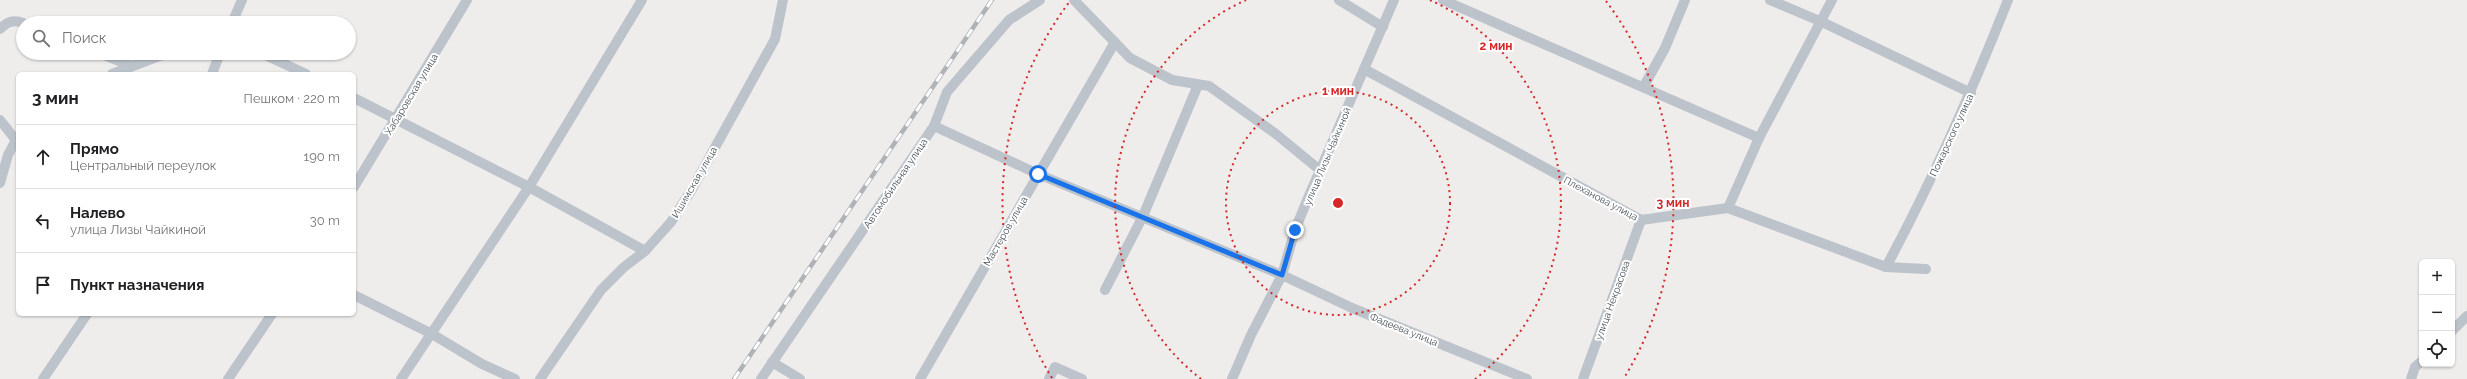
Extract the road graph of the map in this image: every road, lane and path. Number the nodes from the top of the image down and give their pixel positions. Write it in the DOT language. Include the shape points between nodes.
graph roads {
  1 [pos="242,0"];
  2 [pos="467,0"];
  3 [pos="642,0"];
  4 [pos="784,0"];
  5 [pos="1040,0"];
  6 [pos="1074,0"];
  7 [pos="1339,0"];
  8 [pos="1394,0"];
  9 [pos="1443,0"];
  10 [pos="1685,0"];
  11 [pos="1770,0"];
  12 [pos="1832,0"];
  13 [pos="2008,0"];
  14 [pos="235,16"];
  15 [pos="16,20"];
  16 [pos="1822,22"];
  17 [pos="1383,27"];
  18 [pos="0,29"];
  19 [pos="1115,42"];
  20 [pos="117,60"];
  21 [pos="148,60"];
  22 [pos="217,60"];
  23 [pos="276,60"];
  24 [pos="132,66"];
  25 [pos="1364,69"];
  26 [pos="117,72"];
  27 [pos="213,72"];
  28 [pos="302,72"];
  29 [pos="1198,84"];
  30 [pos="1644,86"];
  31 [pos="1971,93"];
  32 [pos="356,99"];
  33 [pos="397,118"];
  34 [pos="0,120"];
  35 [pos="934,126"];
  36 [pos="16,137"];
  37 [pos="1759,138"];
  38 [pos="1321,171"];
  39 [pos="1038,174"];
  40 [pos="0,182"];
  41 [pos="356,184"];
  42 [pos="529,187"];
  43 [pos="1728,208"];
  44 [pos="1143,216"];
  45 [pos="1641,220"];
  46 [pos="645,251"];
  47 [pos="1886,267"];
  48 [pos="1926,269"];
  49 [pos="1282,275"];
  50 [pos="1105,290"];
  51 [pos="356,296"];
  52 [pos="87,316"];
  53 [pos="271,316"];
  54 [pos="2467,316"];
  55 [pos="2455,328"];
  56 [pos="432,334"];
  57 [pos="772,362"];
  58 [pos="2419,364"];
  59 [pos="42,379"];
  60 [pos="228,379"];
  61 [pos="401,379"];
  62 [pos="515,379"];
  63 [pos="540,379"];
  64 [pos="762,379"];
  65 [pos="800,379"];
  66 [pos="920,379"];
  67 [pos="1049,379"];
  68 [pos="1082,379"];
  69 [pos="1232,379"];
  70 [pos="1527,379"];
  71 [pos="1583,379"];
  72 [pos="2410,379"];
  1 -- 14 [label="street"];
  2 -- 33 [label="street, Хабаровская улица"];
  3 -- 42 [label="street"];
  4 -- 46 [label="street, Ишимская улица" via="775,39 692,189 671,222"];
  5 -- 35 [label="street, Автомобильная улица" via="1009,20 947,92"];
  6 -- 19 [label="street"];
  7 -- 17 [label="street"];
  8 -- 17 [label="street, улица Лизы Чайкиной"];
  9 -- 30 [label="street"];
  10 -- 30 [label="street" via="1665,48"];
  11 -- 16 [label="street"];
  12 -- 16 [label="street"];
  13 -- 31 [label="street, Пожарского улица"];
  15 -- 18 [label="street"];
  16 -- 31 [label="street"];
  16 -- 37 [label="street"];
  17 -- 25 [label="street, улица Лизы Чайкиной"];
  19 -- 29 [label="street" via="1130,58 1172,80"];
  19 -- 39 [label="street, Мастеров улица"];
  20 -- 24 [label="street"];
  21 -- 24 [label="street"];
  22 -- 27 [label="street"];
  23 -- 28 [label="street"];
  24 -- 26 [label="street"];
  25 -- 38 [label="street, улица Лизы Чайкиной"];
  25 -- 45 [label="street, Плеханова улица"];
  29 -- 38 [label="street" via="1209,86 1276,134"];
  29 -- 44 [label="street"];
  30 -- 37 [label="street"];
  31 -- 47 [label="street, Пожарского улица" via="1917,210"];
  32 -- 33 [label="street"];
  33 -- 41 [label="street, Хабаровская улица"];
  33 -- 42 [label="street"];
  34 -- 36 [label="street"];
  35 -- 39 [label="street, Фадеева улица"];
  35 -- 57 [label="street, Автомобильная улица"];
  36 -- 40 [label="street"];
  37 -- 43 [label="street"];
  38 -- 49 [label="street, улица Лизы Чайкиной" via="1295,230"];
  39 -- 44 [label="street, Фадеева улица"];
  39 -- 66 [label="street, Мастеров улица"];
  42 -- 46 [label="street"];
  42 -- 56 [label="street"];
  43 -- 45 [label="street, Плеханова улица"];
  43 -- 47 [label="street, Плеханова улица"];
  44 -- 49 [label="street, Фадеева улица"];
  44 -- 50 [label="street"];
  45 -- 71 [label="street, улица Некрасова"];
  46 -- 63 [label="street, Ишимская улица" via="601,290"];
  47 -- 48 [label="street, Плеханова улица"];
  49 -- 69 [label="street, улица Лизы Чайкиной"];
  49 -- 70 [label="street, Фадеева улица" via="1352,308"];
  51 -- 56 [label="street"];
  52 -- 59 [label="street"];
  53 -- 60 [label="street"];
  54 -- 55 [label="street"];
  56 -- 61 [label="street"];
  56 -- 62 [label="street" via="482,364"];
  57 -- 64 [label="street, Автомобильная улица"];
  57 -- 65 [label="street"];
  58 -- 72 [label="street"];
  67 -- 68 [label="street" via="1055,367"];
}
